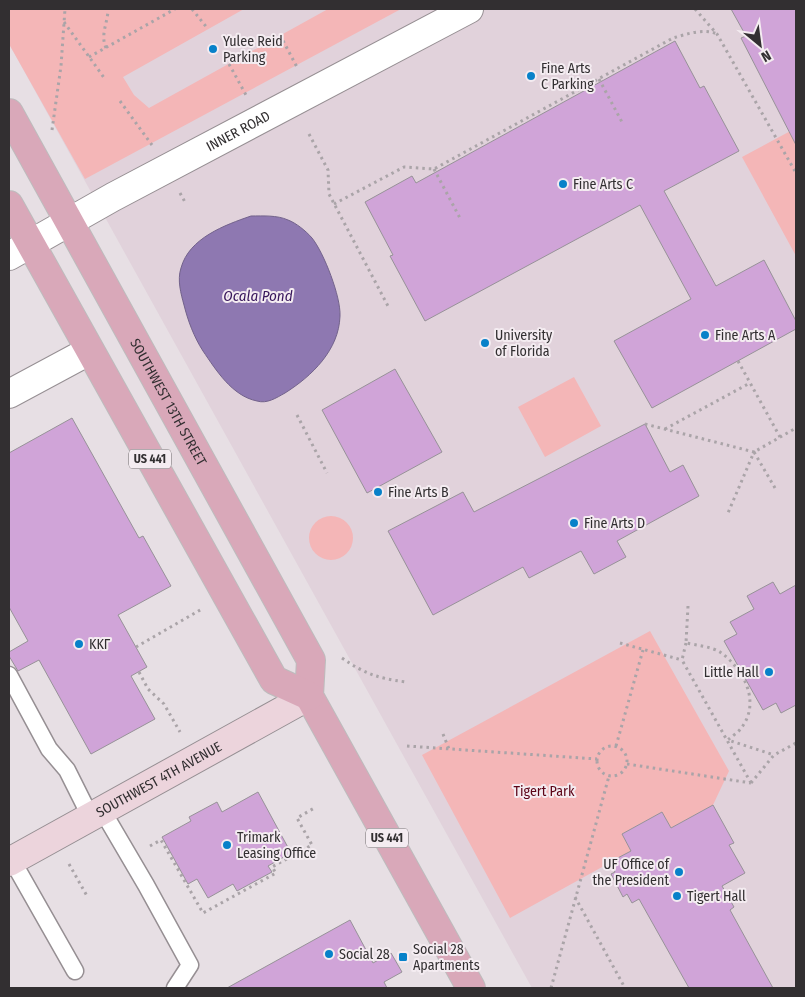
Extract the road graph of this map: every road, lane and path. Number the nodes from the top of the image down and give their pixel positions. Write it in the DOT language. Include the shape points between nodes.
graph roads {
  1 [pos="65,9"];
  2 [pos="108,9"];
  3 [pos="175,9"];
  4 [pos="192,9"];
  5 [pos="469,9"];
  6 [pos="695,9"];
  7 [pos="64,22"];
  8 [pos="208,29"];
  9 [pos="718,34"];
  10 [pos="280,35"];
  11 [pos="106,48"];
  12 [pos="89,57"];
  13 [pos="229,64"];
  14 [pos="298,70"];
  15 [pos="105,79"];
  16 [pos="599,79"];
  17 [pos="247,97"];
  18 [pos="9,113"];
  19 [pos="623,124"];
  20 [pos="51,133"];
  21 [pos="309,134"];
  22 [pos="434,169"];
  23 [pos="796,173"];
  24 [pos="334,204"];
  25 [pos="9,205"];
  26 [pos="461,220"];
  27 [pos="69,222"];
  28 [pos="19,250"];
  29 [pos="389,308"];
  30 [pos="89,351"];
  31 [pos="738,361"];
  32 [pos="750,383"];
  33 [pos="9,394"];
  34 [pos="297,415"];
  35 [pos="645,424"];
  36 [pos="796,428"];
  37 [pos="664,429"];
  38 [pos="780,438"];
  39 [pos="754,452"];
  40 [pos="327,473"];
  41 [pos="775,488"];
  42 [pos="728,513"];
  43 [pos="688,606"];
  44 [pos="202,609"];
  45 [pos="620,643"];
  46 [pos="686,643"];
  47 [pos="136,647"];
  48 [pos="643,650"];
  49 [pos="342,658"];
  50 [pos="682,660"];
  51 [pos="138,672"];
  52 [pos="9,675"];
  53 [pos="406,682"];
  54 [pos="309,696"];
  55 [pos="180,732"];
  56 [pos="443,734"];
  57 [pos="728,740"];
  58 [pos="796,743"];
  59 [pos="407,746"];
  60 [pos="616,746"];
  61 [pos="448,749"];
  62 [pos="774,755"];
  63 [pos="597,759"];
  64 [pos="627,764"];
  65 [pos="609,776"];
  66 [pos="751,783"];
  67 [pos="316,807"];
  68 [pos="96,813"];
  69 [pos="149,847"];
  70 [pos="10,861"];
  71 [pos="69,864"];
  72 [pos="86,896"];
  73 [pos="575,897"];
  74 [pos="75,971"];
  75 [pos="175,988"];
  76 [pos="471,988"];
  77 [pos="551,988"];
  78 [pos="625,988"];
  1 -- 7 [label="path"];
  2 -- 11 [label="path" via="103,34"];
  3 -- 11 [label="path"];
  4 -- 8 [label="path"];
  5 -- 27 [label="street, INNER ROAD"];
  6 -- 9 [label="path"];
  7 -- 12 [label="path"];
  7 -- 20 [label="path"];
  9 -- 16 [label="path" via="698,32 673,38"];
  9 -- 23 [label="path"];
  10 -- 14 [label="path"];
  11 -- 12 [label="path"];
  12 -- 15 [label="path"];
  13 -- 17 [label="path"];
  16 -- 19 [label="path"];
  16 -- 22 [label="path"];
  18 -- 27 [label="main road, SOUTHWEST 13TH STREET"];
  21 -- 24 [label="path" via="328,170 329,194"];
  22 -- 24 [label="path" via="404,167"];
  22 -- 26 [label="path"];
  24 -- 29 [label="path"];
  25 -- 28 [label="main road, US 441"];
  27 -- 28 [label="street, INNER ROAD"];
  27 -- 54 [label="main road, SOUTHWEST 13TH STREET" via="311,660"];
  28 -- 30 [label="main road, US 441"];
  30 -- 33 [label="street"];
  30 -- 54 [label="main road, US 441" via="274,680"];
  31 -- 32 [label="path"];
  32 -- 37 [label="path"];
  32 -- 38 [label="path"];
  34 -- 40 [label="path"];
  35 -- 37 [label="path"];
  36 -- 38 [label="path"];
  37 -- 39 [label="path"];
  38 -- 39 [label="path"];
  39 -- 41 [label="path"];
  39 -- 42 [label="path"];
  43 -- 46 [label="path"];
  44 -- 47 [label="path"];
  45 -- 48 [label="path"];
  46 -- 50 [label="path"];
  46 -- 57 [label="path" via="719,651 744,677 750,709 742,727"];
  48 -- 50 [label="path"];
  48 -- 60 [label="path"];
  49 -- 53 [label="path" via="360,671"];
  50 -- 57 [label="path"];
  51 -- 55 [label="path" via="148,689 164,704"];
  52 -- 68 [label="lane" via="49,749"];
  54 -- 68 [label="street, SOUTHWEST 4TH AVENUE"];
  54 -- 76 [label="main road, US 441"];
  56 -- 61 [label="path"];
  57 -- 62 [label="path"];
  57 -- 66 [label="path"];
  58 -- 62 [label="path"];
  59 -- 61 [label="path"];
  60 -- 63 [label="path" via="606,747"];
  60 -- 64 [label="path" via="624,751"];
  61 -- 63 [label="path"];
  62 -- 66 [label="path"];
  63 -- 65 [label="path" via="599,768"];
  64 -- 65 [label="path" via="619,775"];
  64 -- 66 [label="path"];
  65 -- 73 [label="path"];
  67 -- 69 [label="path" via="296,818 312,845 272,867 276,872 203,914 162,840"];
  68 -- 70 [label="street, SOUTHWEST 4TH AVENUE"];
  68 -- 75 [label="lane" via="146,885 190,965"];
  70 -- 74 [label="lane"];
  71 -- 72 [label="path"];
  73 -- 77 [label="path"];
  73 -- 78 [label="path"];
}
